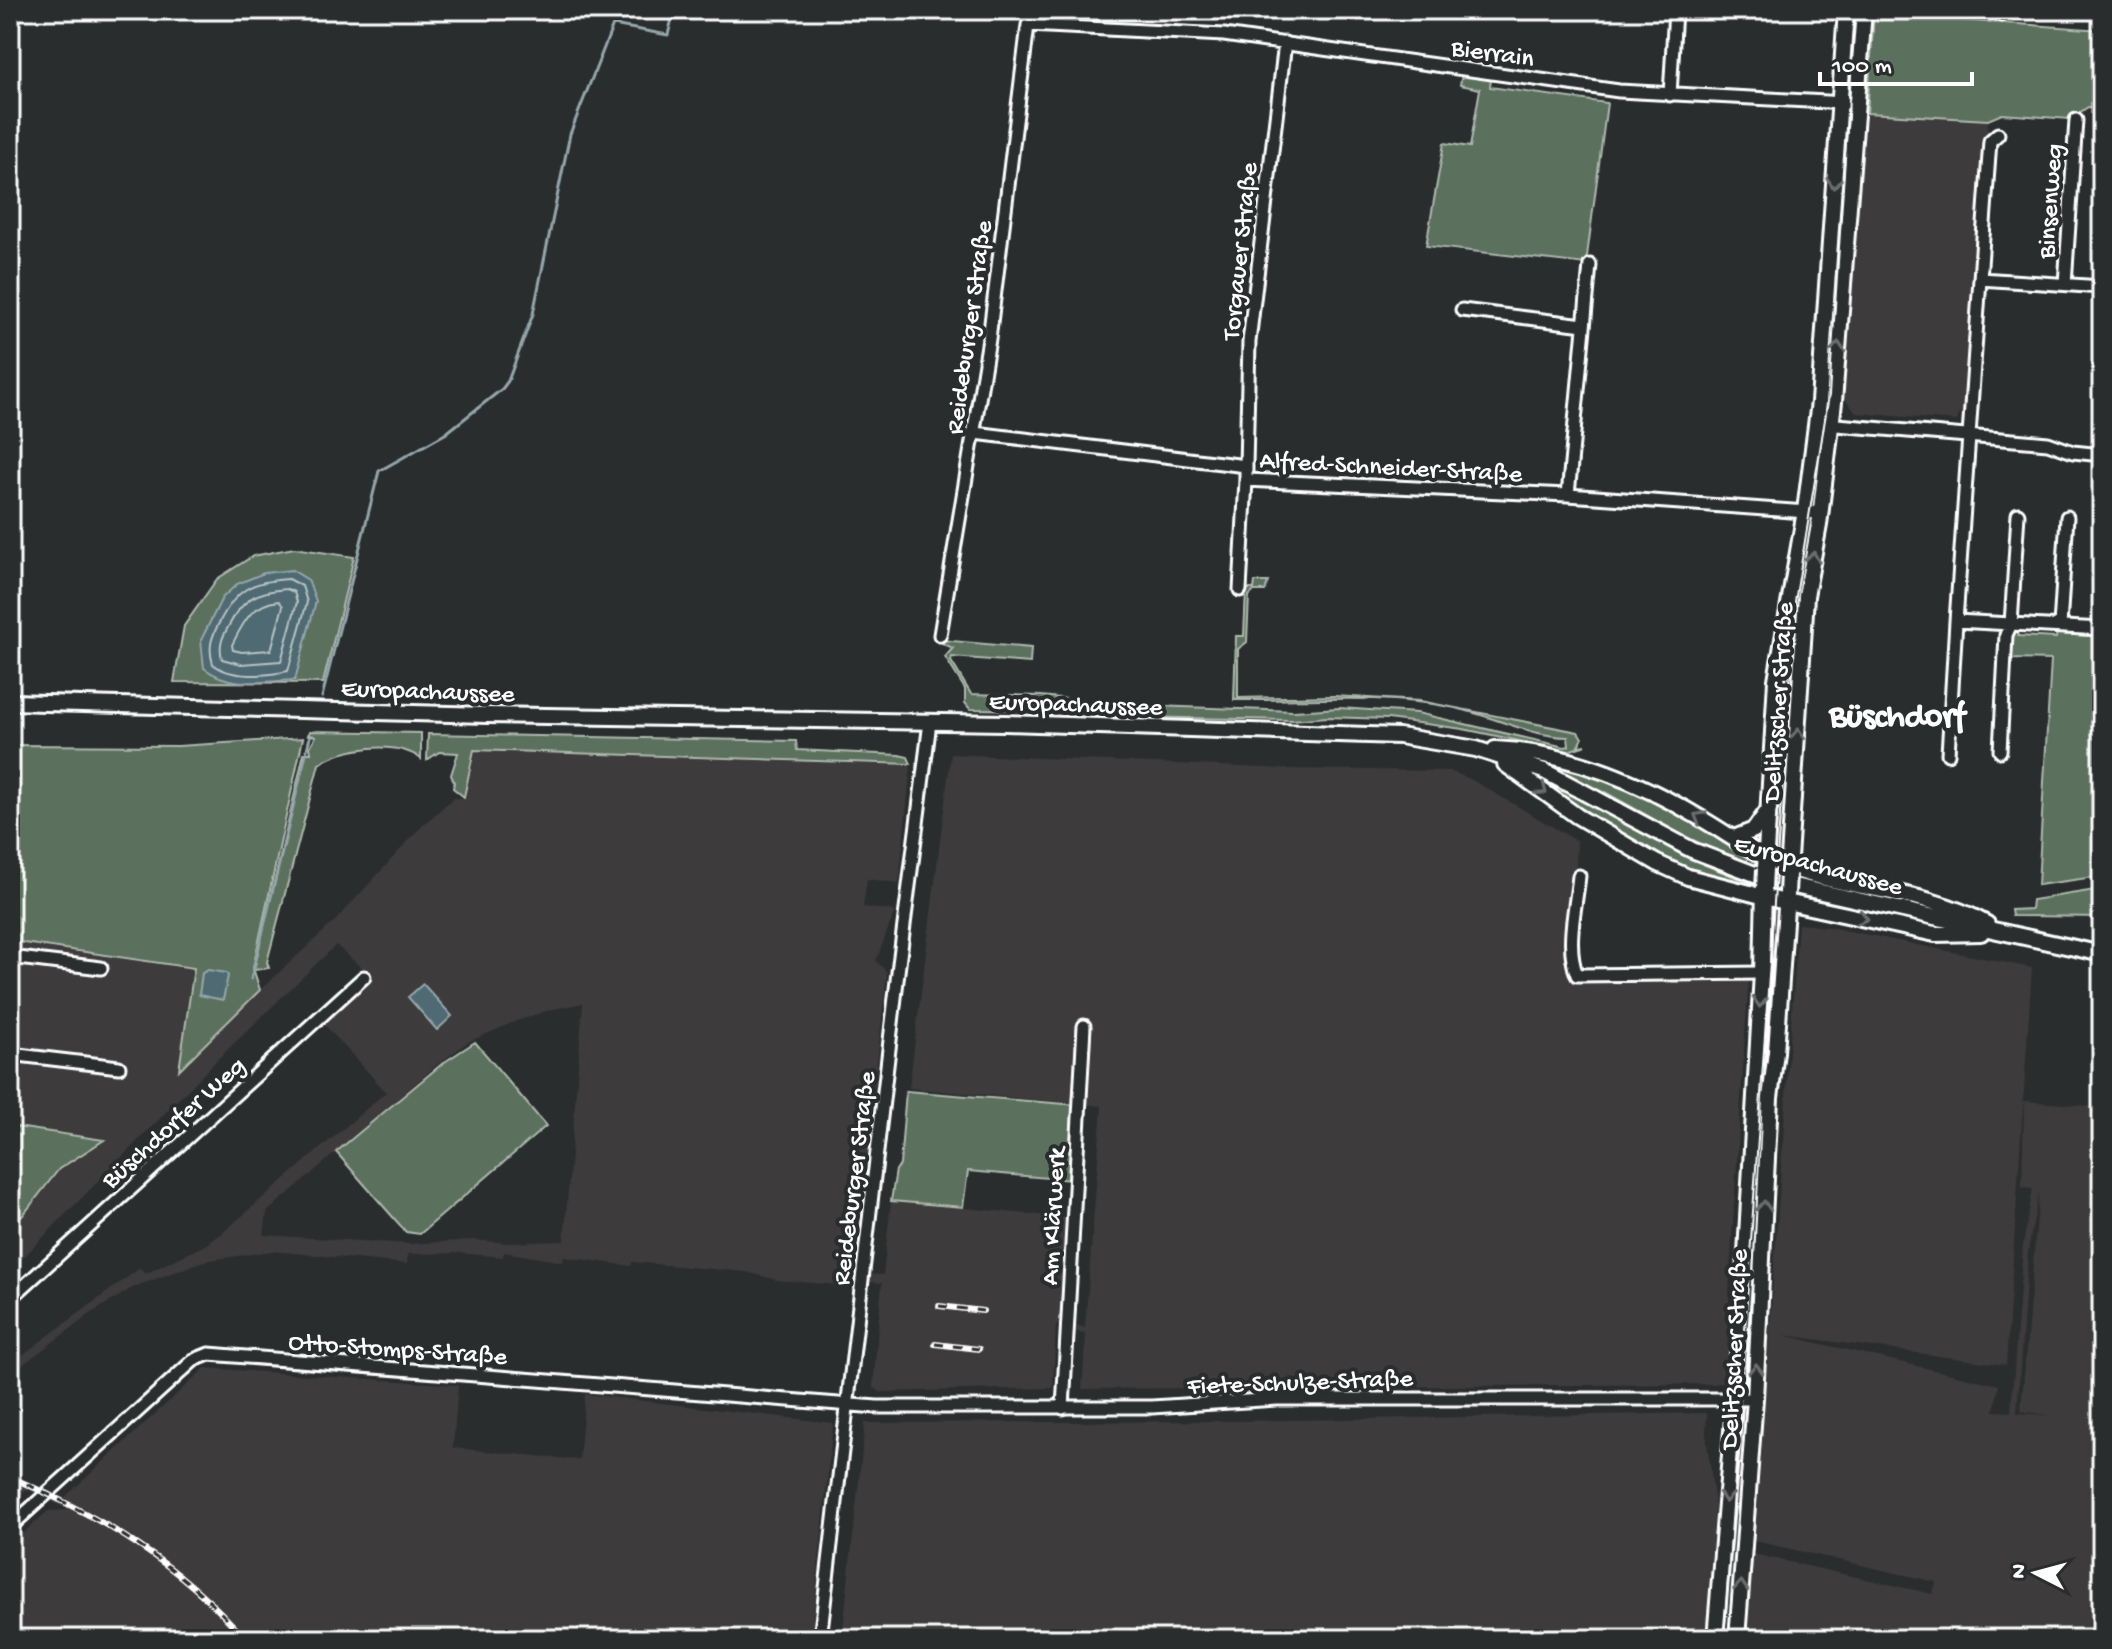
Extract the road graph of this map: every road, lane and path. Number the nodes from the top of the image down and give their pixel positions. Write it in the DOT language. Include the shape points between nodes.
graph roads {
  1 [pos="1675,10"];
  2 [pos="1846,10"];
  3 [pos="1864,10"];
  4 [pos="1028,25"];
  5 [pos="1285,43"];
  6 [pos="1670,95"];
  7 [pos="1840,102"];
  8 [pos="1858,104"];
  9 [pos="2076,120"];
  10 [pos="1998,134"];
  11 [pos="1590,265"];
  12 [pos="1980,279"];
  13 [pos="2065,284"];
  14 [pos="2102,287"];
  15 [pos="1462,310"];
  16 [pos="1584,325"];
  17 [pos="1824,424"];
  18 [pos="975,433"];
  19 [pos="1969,437"];
  20 [pos="2102,455"];
  21 [pos="1246,466"];
  22 [pos="1246,480"];
  23 [pos="1568,495"];
  24 [pos="1813,512"];
  25 [pos="2018,514"];
  26 [pos="2067,517"];
  27 [pos="1240,590"];
  28 [pos="1956,621"];
  29 [pos="2011,624"];
  30 [pos="2060,626"];
  31 [pos="2102,629"];
  32 [pos="940,635"];
  33 [pos="10,702"];
  34 [pos="930,722"];
  35 [pos="1476,749"];
  36 [pos="2000,751"];
  37 [pos="1948,754"];
  38 [pos="1770,809"];
  39 [pos="1734,838"];
  40 [pos="1766,863"];
  41 [pos="1789,871"];
  42 [pos="1579,876"];
  43 [pos="1764,892"];
  44 [pos="1787,898"];
  45 [pos="2001,932"];
  46 [pos="2102,954"];
  47 [pos="10,957"];
  48 [pos="101,968"];
  49 [pos="1762,973"];
  50 [pos="364,977"];
  51 [pos="1084,1026"];
  52 [pos="10,1054"];
  53 [pos="119,1067"];
  54 [pos="10,1299"];
  55 [pos="1734,1398"];
  56 [pos="1755,1399"];
  57 [pos="847,1404"];
  58 [pos="1063,1408"];
  59 [pos="10,1527"];
  60 [pos="820,1639"];
  61 [pos="1715,1639"];
  62 [pos="1737,1639"];
  1 -- 6 [label="street"];
  2 -- 7 [label="main road, Delitzscher Straße"];
  3 -- 8 [label="main road, Delitzscher Straße"];
  4 -- 5 [label="street, Bierrain"];
  4 -- 18 [label="street, Reideburger Straße"];
  5 -- 6 [label="street, Bierrain"];
  5 -- 21 [label="street, Torgauer Straße" via="1249,342"];
  6 -- 7 [label="street, Bierrain"];
  7 -- 8 [label="street, Bierrain"];
  7 -- 17 [label="main road, Delitzscher Straße, one-way"];
  17 -- 8 [label="main road, Delitzscher Straße, one-way"];
  9 -- 13 [label="street, Binsenweg"];
  10 -- 12 [label="street" via="1990,141"];
  11 -- 16 [label="street"];
  12 -- 13 [label="street"];
  12 -- 19 [label="street"];
  13 -- 14 [label="street"];
  15 -- 16 [label="street"];
  16 -- 23 [label="street"];
  17 -- 19 [label="street"];
  17 -- 24 [label="main road, Delitzscher Straße"];
  18 -- 21 [label="street, Alfred-Schneider-Straße"];
  18 -- 32 [label="street, Reideburger Straße"];
  19 -- 20 [label="street" via="2048,443"];
  19 -- 28 [label="street"];
  21 -- 22 [label="street, Alfred-Schneider-Straße"];
  22 -- 23 [label="street, Alfred-Schneider-Straße"];
  22 -- 27 [label="street"];
  23 -- 24 [label="street, Alfred-Schneider-Straße"];
  24 -- 38 [label="main road, Delitzscher Straße" via="1776,680"];
  41 -- 24 [label="main road, Delitzscher Straße, one-way"];
  25 -- 29 [label="street"];
  26 -- 30 [label="street"];
  28 -- 29 [label="street"];
  28 -- 37 [label="street"];
  29 -- 30 [label="street"];
  29 -- 36 [label="street" via="2006,635"];
  30 -- 31 [label="street"];
  33 -- 34 [label="main road, Europachaussee"];
  34 -- 35 [label="main road, Europachaussee" via="1368,734"];
  34 -- 57 [label="street, Reideburger Straße"];
  39 -- 35 [label="main road, one-way" via="1653,792 1593,768 1543,754"];
  35 -- 43 [label="main road, one-way" via="1523,775 1577,816 1676,872"];
  35 -- 45 [label="main road, Europachaussee" via="1544,771 1692,850 1753,874"];
  38 -- 39 [label="main road" via="1754,830"];
  38 -- 40 [label="main road, Delitzscher Straße"];
  39 -- 40 [label="main road"];
  40 -- 41 [label="main road"];
  40 -- 43 [label="main road, Delitzscher Straße, bridge"];
  41 -- 44 [label="main road, Delitzscher Straße, bridge"];
  41 -- 45 [label="main road" via="1946,904"];
  42 -- 49 [label="street" via="1573,944 1577,975"];
  43 -- 44 [label="main road"];
  43 -- 49 [label="main road, Delitzscher Straße"];
  44 -- 45 [label="main road, one-way" via="1935,934"];
  56 -- 44 [label="main road, Delitzscher Straße, one-way" via="1770,1098"];
  45 -- 46 [label="main road, Europachaussee"];
  47 -- 48 [label="street"];
  49 -- 55 [label="main road, Delitzscher Straße, one-way"];
  50 -- 54 [label="street, Büschdorfer Weg"];
  51 -- 58 [label="street, Am Klärwerk"];
  52 -- 53 [label="street"];
  55 -- 56 [label="street, Fiete-Schulze-Straße"];
  55 -- 58 [label="street, Fiete-Schulze-Straße" via="1277,1399"];
  55 -- 61 [label="main road, Delitzscher Straße, one-way"];
  62 -- 56 [label="main road, Delitzscher Straße, one-way"];
  57 -- 58 [label="street, Fiete-Schulze-Straße"];
  57 -- 59 [label="street, Otto-Stomps-Straße" via="209,1354 194,1360"];
  57 -- 60 [label="street, Reideburger Straße"];
}
